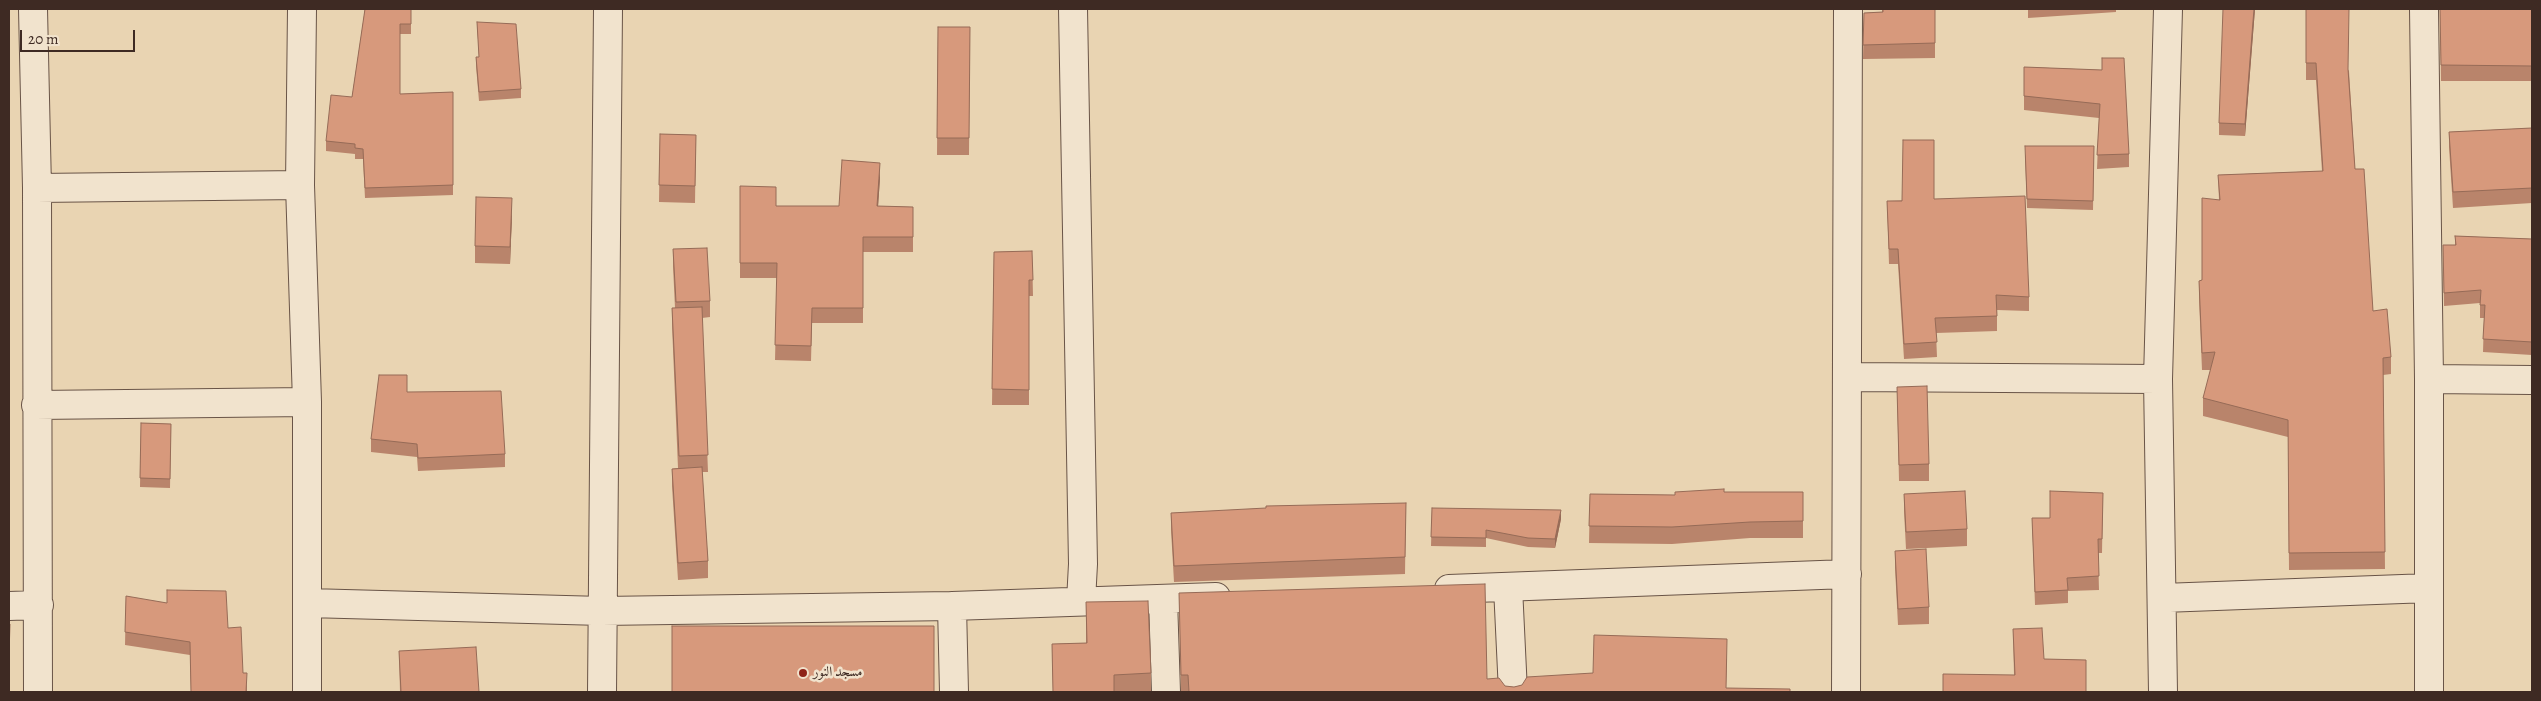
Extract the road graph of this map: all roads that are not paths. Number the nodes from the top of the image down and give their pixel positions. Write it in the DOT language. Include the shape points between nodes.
graph roads {
  1 [pos="33,9"];
  2 [pos="302,9"];
  3 [pos="608,9"];
  4 [pos="1073,9"];
  5 [pos="1848,9"];
  6 [pos="2168,9"];
  7 [pos="2424,9"];
  8 [pos="300,185"];
  9 [pos="37,188"];
  10 [pos="1848,377"];
  11 [pos="2158,379"];
  12 [pos="2429,380"];
  13 [pos="2532,380"];
  14 [pos="307,402"];
  15 [pos="36,405"];
  16 [pos="1847,574"];
  17 [pos="1508,586"];
  18 [pos="2429,588"];
  19 [pos="1420,590"];
  20 [pos="1242,596"];
  21 [pos="2163,598"];
  22 [pos="1163,599"];
  23 [pos="1081,601"];
  24 [pos="308,602"];
  25 [pos="38,605"];
  26 [pos="9,606"];
  27 [pos="952,606"];
  28 [pos="602,611"];
  29 [pos="38,692"];
  30 [pos="307,692"];
  31 [pos="602,692"];
  32 [pos="954,692"];
  33 [pos="1166,692"];
  34 [pos="1514,692"];
  35 [pos="1846,692"];
  36 [pos="2163,692"];
  37 [pos="2429,692"];
  1 -- 9 [label="street"];
  2 -- 8 [label="street"];
  3 -- 28 [label="street"];
  4 -- 23 [label="street"];
  5 -- 10 [label="street"];
  6 -- 11 [label="street"];
  7 -- 12 [label="street"];
  8 -- 9 [label="street"];
  8 -- 14 [label="street"];
  9 -- 15 [label="street"];
  10 -- 11 [label="street"];
  10 -- 16 [label="street"];
  11 -- 21 [label="street"];
  12 -- 13 [label="street"];
  12 -- 18 [label="street"];
  14 -- 15 [label="street"];
  14 -- 24 [label="street"];
  15 -- 25 [label="street"];
  16 -- 17 [label="street"];
  16 -- 35 [label="street"];
  17 -- 19 [label="street"];
  17 -- 34 [label="street"];
  18 -- 21 [label="street"];
  18 -- 37 [label="street"];
  20 -- 22 [label="street"];
  21 -- 36 [label="street"];
  22 -- 23 [label="street"];
  22 -- 33 [label="street"];
  23 -- 27 [label="street"];
  24 -- 28 [label="street"];
  24 -- 30 [label="street"];
  25 -- 26 [label="street"];
  25 -- 29 [label="street"];
  27 -- 28 [label="street"];
  27 -- 32 [label="street"];
  28 -- 31 [label="street"];
}
